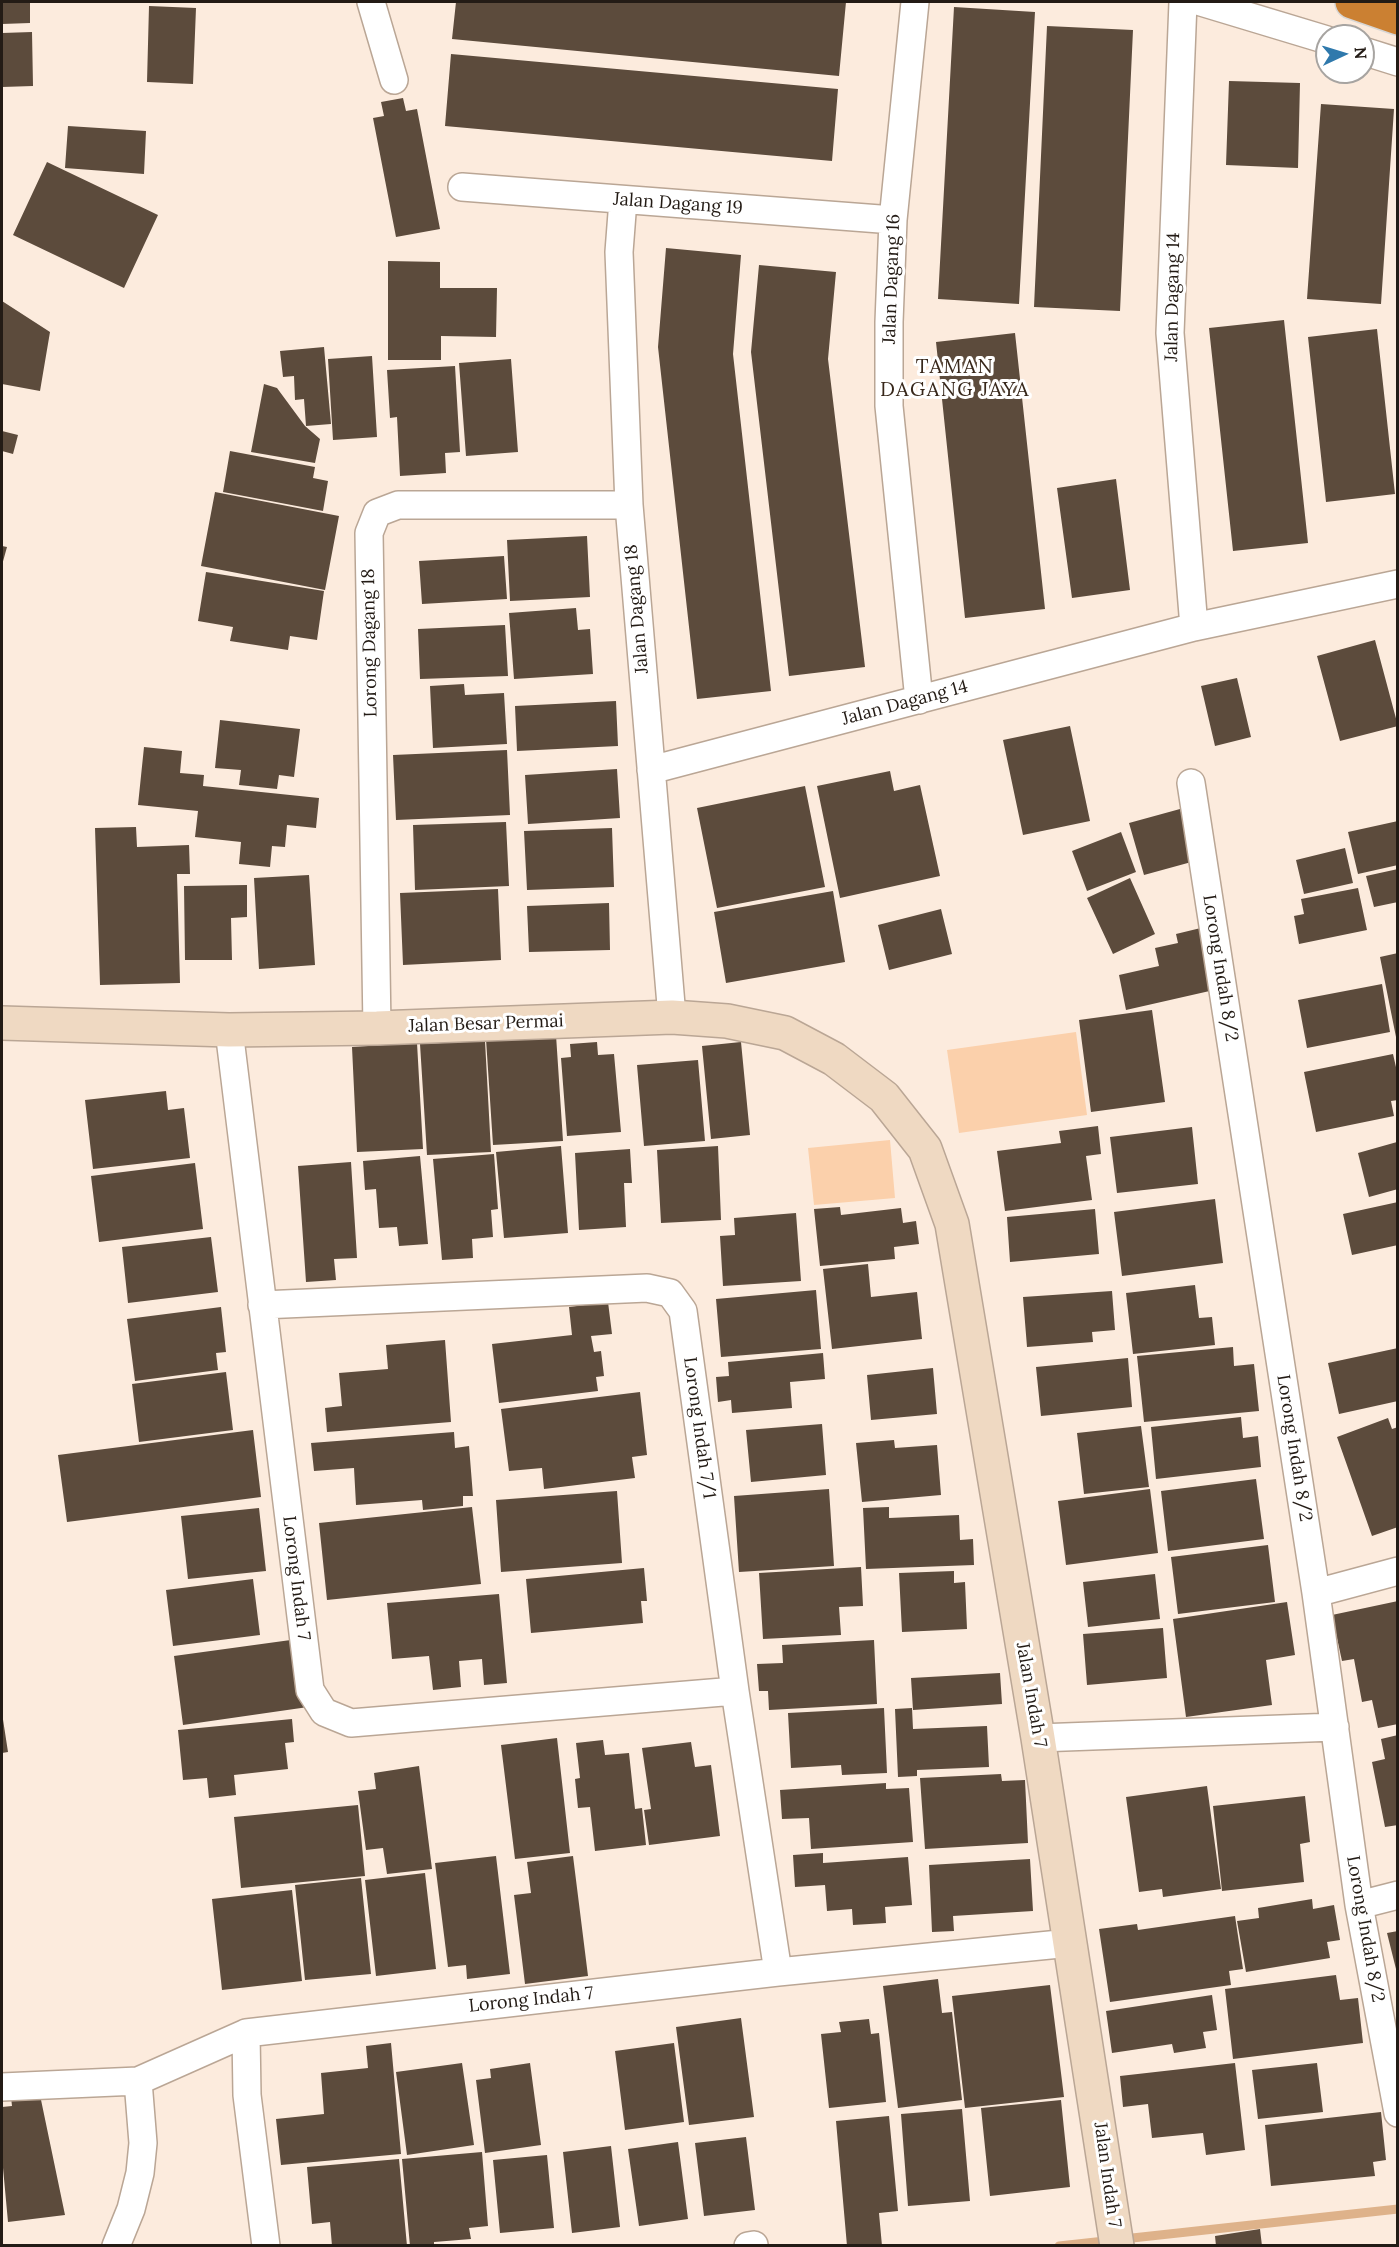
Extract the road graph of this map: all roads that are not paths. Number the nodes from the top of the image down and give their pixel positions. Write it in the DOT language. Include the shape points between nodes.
graph roads {
  1 [pos="371,2"];
  2 [pos="915,2"];
  3 [pos="1183,2"];
  4 [pos="1201,2"];
  5 [pos="1352,2"];
  6 [pos="1398,18"];
  7 [pos="1315,36"];
  8 [pos="1375,55"];
  9 [pos="1398,62"];
  10 [pos="394,80"];
  11 [pos="462,187"];
  12 [pos="623,200"];
  13 [pos="893,220"];
  14 [pos="629,505"];
  15 [pos="1398,584"];
  16 [pos="1194,627"];
  17 [pos="919,700"];
  18 [pos="651,770"];
  19 [pos="1191,783"];
  20 [pos="672,1017"];
  21 [pos="2,1023"];
  22 [pos="377,1028"];
  23 [pos="230,1030"];
  24 [pos="926,1149"];
  25 [pos="262,1305"];
  26 [pos="1398,1571"];
  27 [pos="1316,1593"];
  28 [pos="735,1691"];
  29 [pos="1335,1727"];
  30 [pos="1038,1738"];
  31 [pos="1398,1895"];
  32 [pos="1359,1905"];
  33 [pos="1070,1943"];
  34 [pos="777,1972"];
  35 [pos="246,2033"];
  36 [pos="138,2081"];
  37 [pos="2,2087"];
  38 [pos="1398,2114"];
  39 [pos="754,2245"];
  40 [pos="116,2246"];
  41 [pos="266,2246"];
  42 [pos="748,2246"];
  43 [pos="1117,2246"];
  1 -- 10 [label="street"];
  2 -- 13 [label="street, Jalan Dagang 16"];
  3 -- 16 [label="street, Jalan Dagang 14" via="1170,333"];
  4 -- 7 [label="street"];
  5 -- 6 [label="highway"];
  8 -- 9 [label="street"];
  11 -- 12 [label="street, Jalan Dagang 19"];
  12 -- 13 [label="street, Jalan Dagang 19"];
  12 -- 14 [label="street, Jalan Dagang 18" via="620,252"];
  13 -- 17 [label="street, Jalan Dagang 16" via="889,406"];
  14 -- 18 [label="street, Jalan Dagang 18"];
  14 -- 22 [label="street, Lorong Dagang 18" via="398,505 377,513 369,533"];
  15 -- 16 [label="street, Jalan Dagang 14"];
  16 -- 17 [label="street, Jalan Dagang 14"];
  17 -- 18 [label="street, Jalan Dagang 14"];
  18 -- 20 [label="street, Jalan Dagang 18"];
  19 -- 27 [label="street, Lorong Indah 8/2"];
  20 -- 22 [label="street, Jalan Besar Permai"];
  20 -- 24 [label="street, Jalan Besar Permai" via="727,1021 785,1033 834,1059 884,1097"];
  21 -- 23 [label="street, Jalan Besar Permai"];
  22 -- 23 [label="street, Jalan Besar Permai"];
  23 -- 25 [label="street, Lorong Indah 7"];
  24 -- 30 [label="street, Jalan Indah 7" via="952,1224"];
  25 -- 28 [label="street, Lorong Indah 7/1" via="646,1288 670,1293 683,1311"];
  25 -- 28 [label="street, Lorong Indah 7" via="310,1690 324,1712 351,1723"];
  26 -- 27 [label="street"];
  27 -- 29 [label="street, Lorong Indah 8/2"];
  28 -- 34 [label="street, Lorong Indah 7/1"];
  29 -- 30 [label="street"];
  29 -- 32 [label="street, Lorong Indah 8/2"];
  30 -- 33 [label="street, Jalan Indah 7"];
  31 -- 32 [label="street"];
  32 -- 38 [label="street, Lorong Indah 8/2"];
  33 -- 34 [label="street, Lorong Indah 7"];
  33 -- 43 [label="street, Jalan Indah 7"];
  34 -- 35 [label="street, Lorong Indah 7"];
  35 -- 36 [label="street, Lorong Indah 7"];
  35 -- 41 [label="street" via="246,2095"];
  36 -- 37 [label="street, Lorong Indah 7"];
  36 -- 40 [label="street" via="140,2173"];
  39 -- 42 [label="street"];
}
